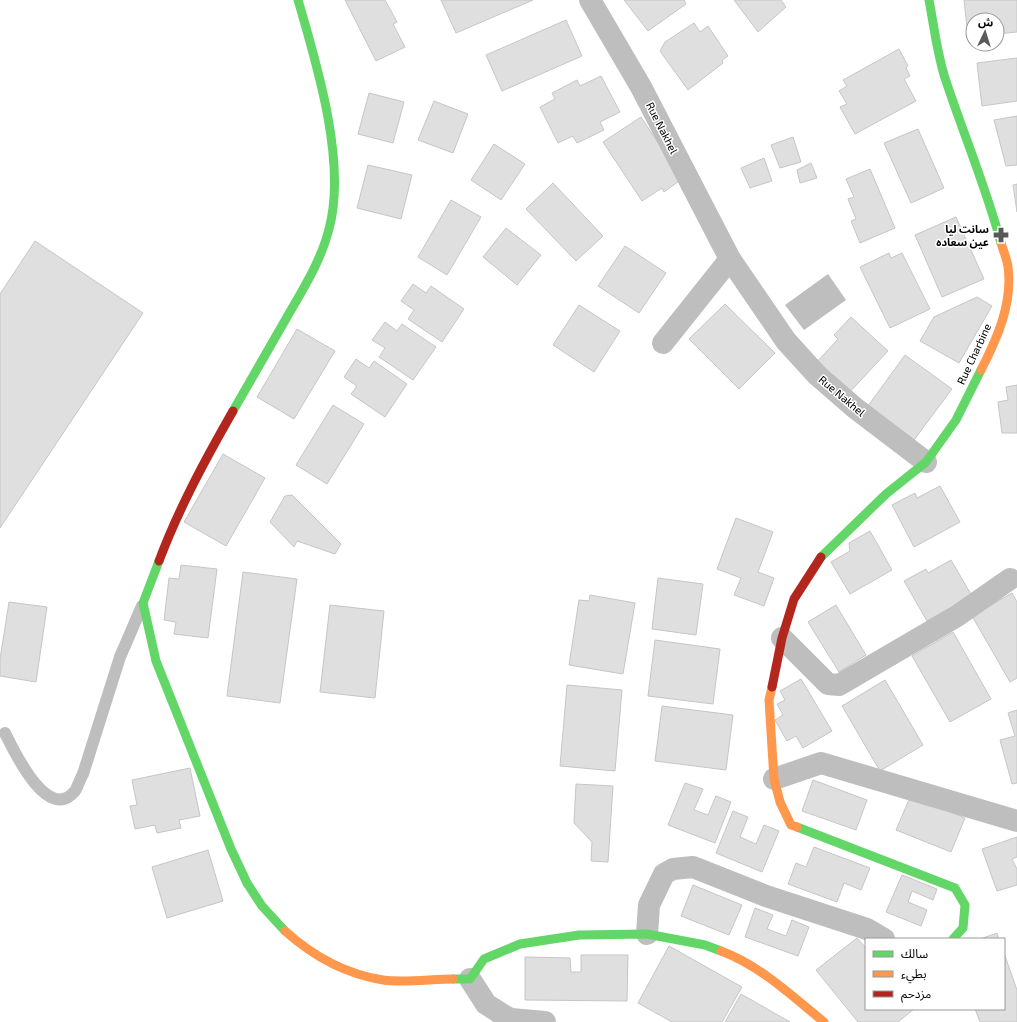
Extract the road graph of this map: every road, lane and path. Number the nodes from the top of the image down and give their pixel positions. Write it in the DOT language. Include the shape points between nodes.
graph roads {
  1 [pos="298,0"];
  2 [pos="590,0"];
  3 [pos="929,0"];
  4 [pos="730,259"];
  5 [pos="663,343"];
  6 [pos="926,462"];
  7 [pos="1010,579"];
  8 [pos="143,603"];
  9 [pos="782,638"];
  10 [pos="5,733"];
  11 [pos="774,779"];
  12 [pos="1017,821"];
  13 [pos="647,934"];
  14 [pos="882,938"];
  15 [pos="954,938"];
  16 [pos="470,979"];
  17 [pos="545,1022"];
  18 [pos="824,1022"];
  1 -- 8 [label="street" via="318,70 331,143 335,190 329,229 314,270 200,468 175,519"];
  2 -- 4 [label="street, Rue Nakhel" via="641,87"];
  3 -- 6 [label="street, Rue Charbine" via="945,77 997,224 1008,267 1009,284 1004,317 997,338 956,420"];
  4 -- 5 [label="street"];
  4 -- 6 [label="street, Rue Nakhel" via="786,341 817,375 855,408"];
  6 -- 9 [label="street, Rue Charbine" via="886,494 823,553 794,599"];
  7 -- 9 [label="street" via="957,616 838,685 828,684"];
  8 -- 10 [label="lane" via="120,657 76,790 60,798 49,796 39,789 18,759"];
  8 -- 16 [label="street" via="156,661 231,849 247,883 262,906 286,932 318,957 348,972 384,980"];
  9 -- 11 [label="street, Rue Charbine" via="769,700"];
  11 -- 12 [label="street" via="821,763"];
  11 -- 15 [label="street, Rue Charbine" via="780,802 791,826 955,888 965,905 963,928"];
  13 -- 14 [label="street" via="649,904 664,874 673,869 693,867 766,896 867,929"];
  13 -- 16 [label="street" via="579,935 520,944 484,959"];
  13 -- 18 [label="street" via="705,945 740,958 772,979"];
  16 -- 17 [label="street" via="486,1004 505,1016 511,1019"];
}
